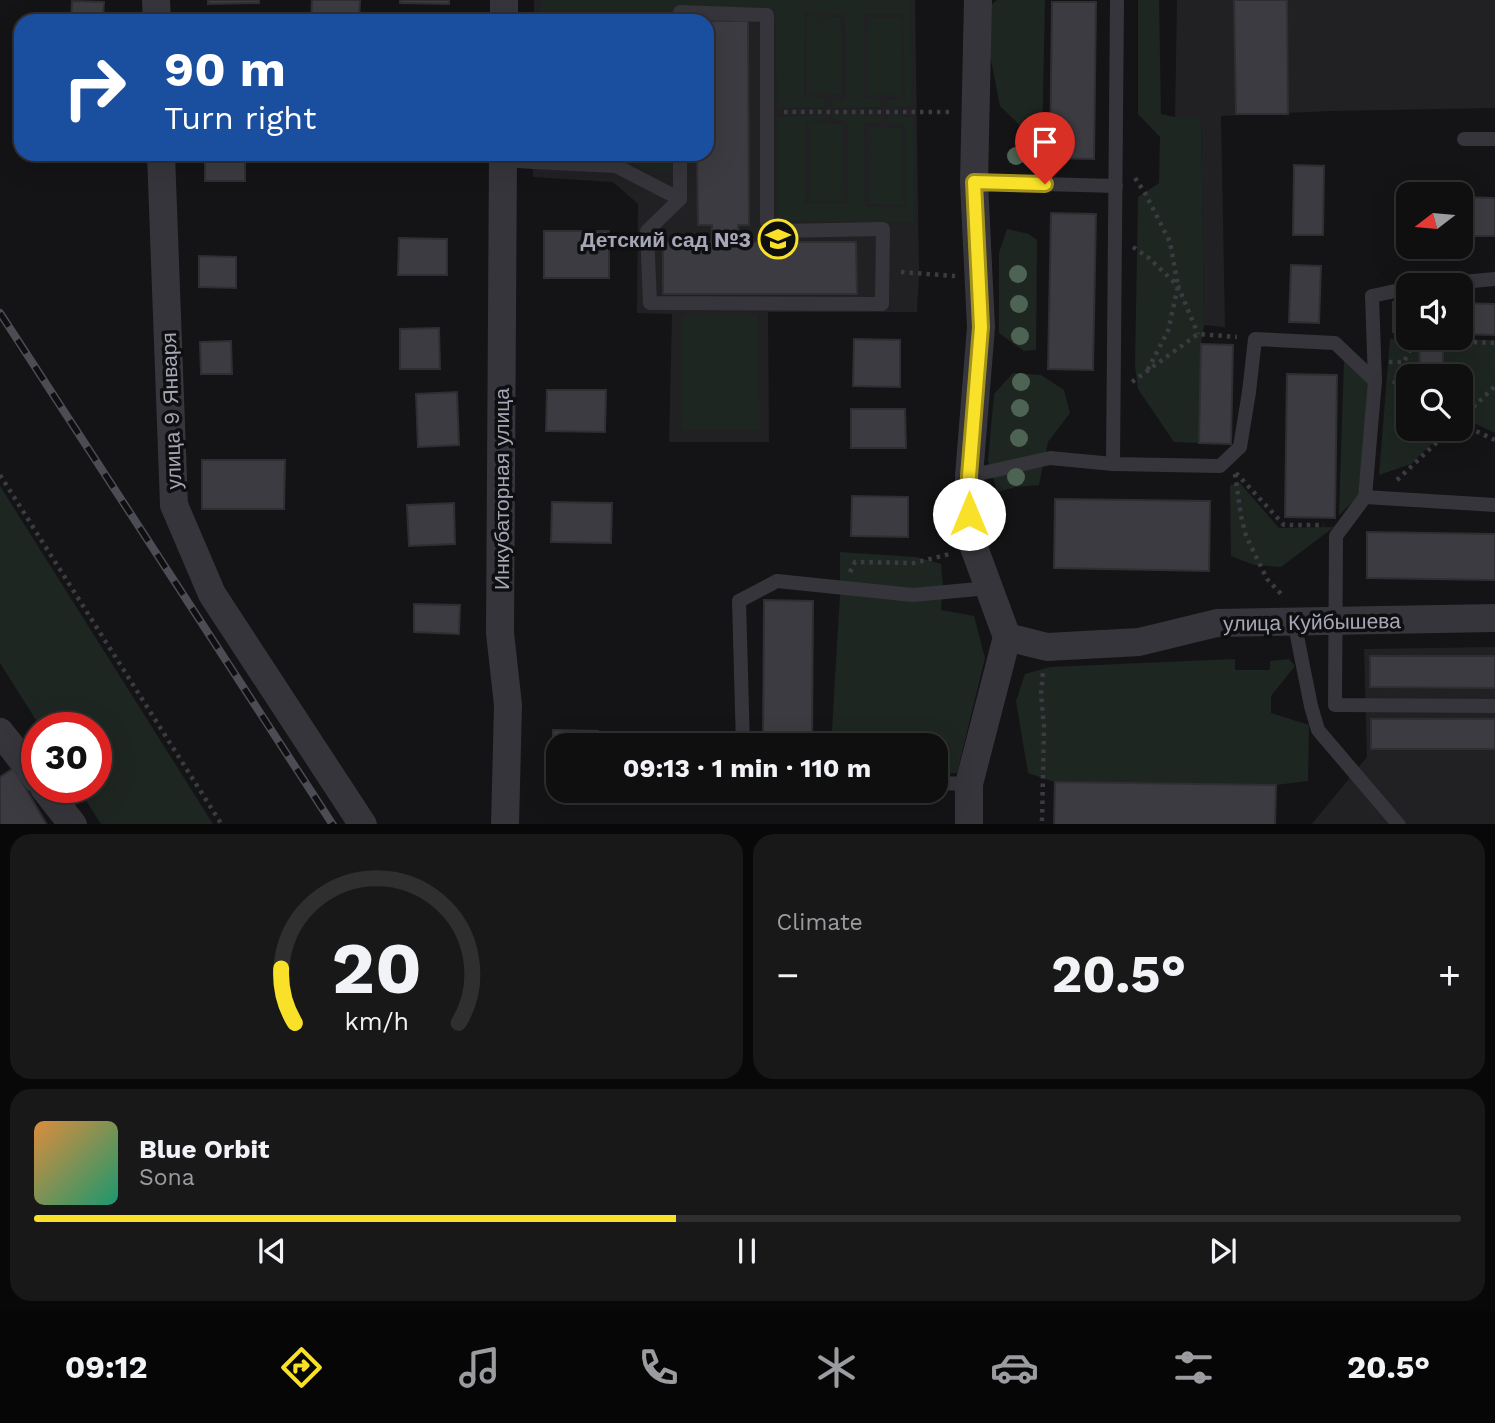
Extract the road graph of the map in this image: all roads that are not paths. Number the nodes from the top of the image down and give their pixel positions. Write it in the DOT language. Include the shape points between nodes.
graph roads {
  1 [pos="978,0"];
  2 [pos="1117,0"];
  3 [pos="680,14"];
  4 [pos="1464,139"];
  5 [pos="1495,139"];
  6 [pos="161,161"];
  7 [pos="503,161"];
  8 [pos="553,161"];
  9 [pos="680,161"];
  10 [pos="974,182"];
  11 [pos="1116,186"];
  12 [pos="680,199"];
  13 [pos="1495,279"];
  14 [pos="1473,281"];
  15 [pos="1396,291"];
  16 [pos="1375,381"];
  17 [pos="1114,464"];
  18 [pos="969,476"];
  19 [pos="1372,497"];
  20 [pos="1495,505"];
  21 [pos="989,588"];
  22 [pos="1495,618"];
  23 [pos="1300,621"];
  24 [pos="1335,621"];
  25 [pos="1007,637"];
  26 [pos="1495,706"];
  27 [pos="0,733"];
  28 [pos="743,733"];
  29 [pos="21,759"];
  30 [pos="948,783"];
  31 [pos="969,784"];
  32 [pos="56,803"];
  33 [pos="73,824"];
  34 [pos="363,824"];
  35 [pos="506,824"];
  36 [pos="969,824"];
  37 [pos="1399,824"];
  1 -- 10 [label="street"];
  2 -- 11 [label="lane"];
  3 -- 12 [label="lane" via="767,15 767,222 777,231 883,229 882,304 650,303 647,231"];
  4 -- 5 [label="lane"];
  6 -- 34 [label="street, улица 9 Января" via="174,505 212,594"];
  7 -- 35 [label="street, Инкубаторная улица" via="499,633 508,705"];
  8 -- 12 [label="lane" via="616,166"];
  9 -- 12 [label="lane"];
  10 -- 11 [label="lane"];
  10 -- 18 [label="street" via="981,327"];
  11 -- 17 [label="lane"];
  13 -- 14 [label="lane"];
  15 -- 16 [label="lane" via="1372,296"];
  16 -- 17 [label="lane" via="1335,343 1255,339 1240,447 1220,466"];
  16 -- 19 [label="lane"];
  17 -- 18 [label="lane" via="1050,458"];
  18 -- 21 [label="street" via="969,534"];
  19 -- 20 [label="lane"];
  19 -- 24 [label="lane" via="1336,536"];
  21 -- 25 [label="street"];
  21 -- 28 [label="lane" via="913,596 777,581 739,601"];
  22 -- 24 [label="street, улица Куйбышева"];
  23 -- 24 [label="street, улица Куйбышева"];
  23 -- 25 [label="street, улица Куйбышева" via="1217,623 1139,642 1047,646"];
  23 -- 37 [label="lane" via="1318,730"];
  24 -- 26 [label="lane" via="1335,705"];
  25 -- 31 [label="street"];
  27 -- 29 [label="street"];
  30 -- 31 [label="lane"];
  31 -- 36 [label="street"];
  32 -- 33 [label="street"];
}
